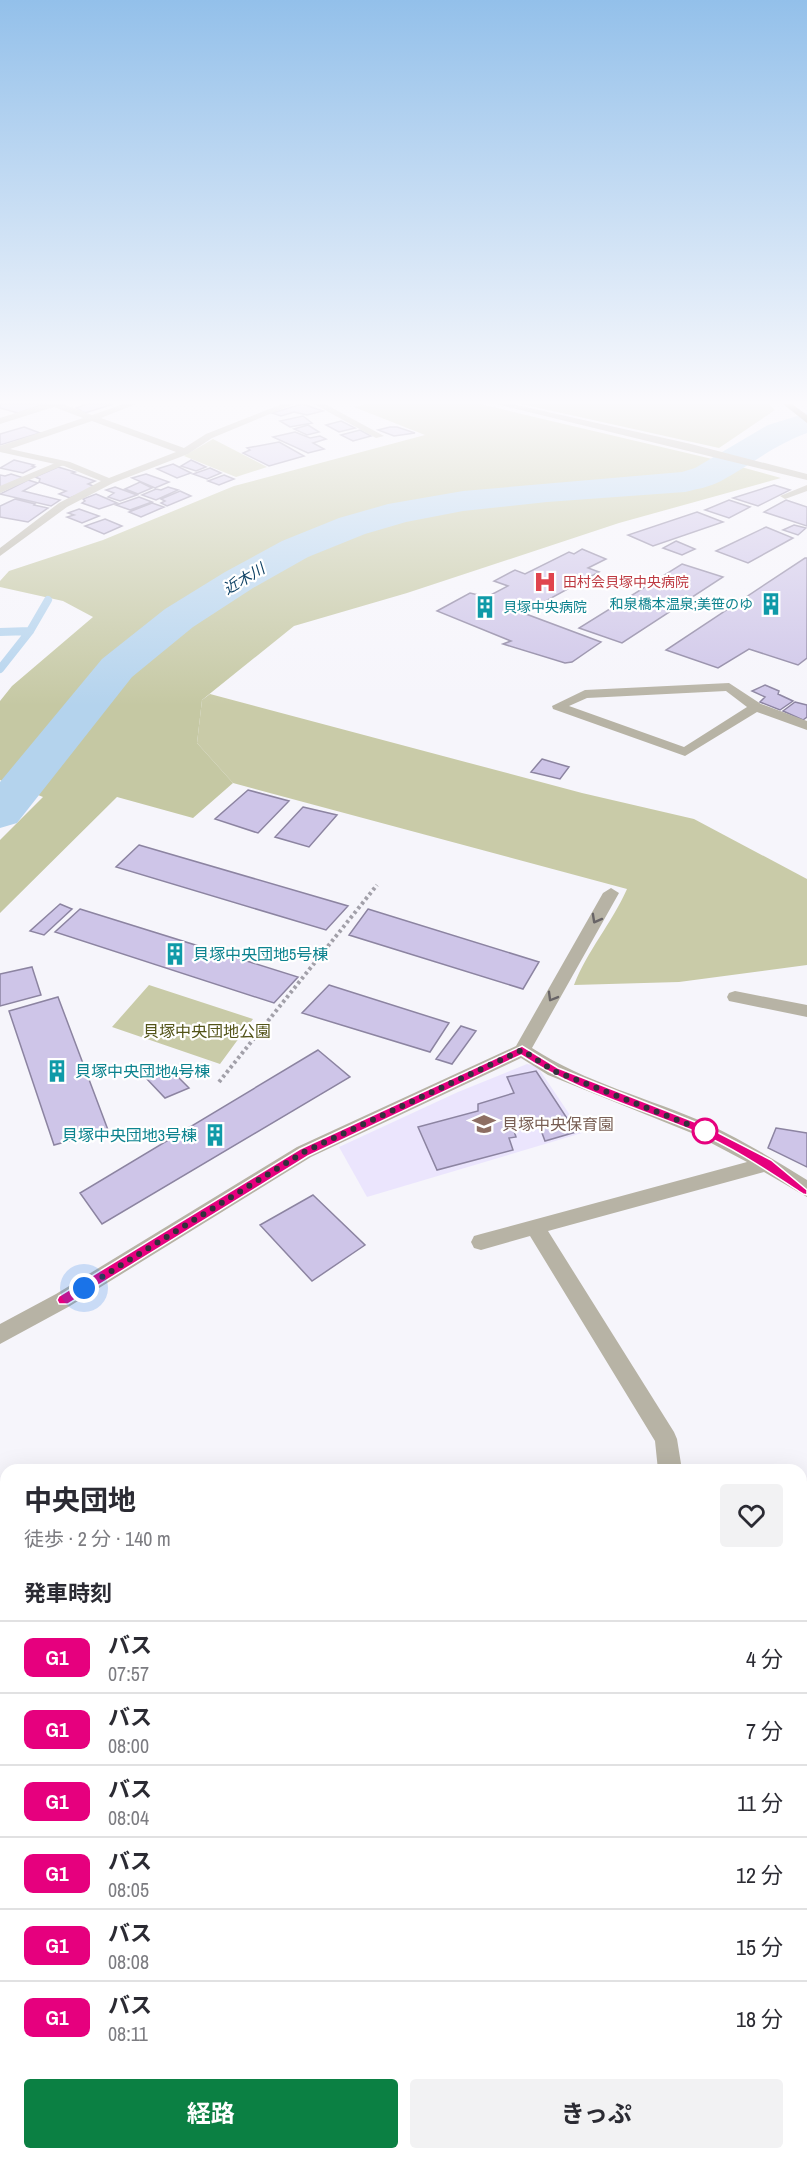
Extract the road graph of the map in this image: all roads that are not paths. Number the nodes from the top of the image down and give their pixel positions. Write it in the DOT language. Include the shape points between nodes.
graph roads {
  1 [pos="63,505"];
  2 [pos="0,553"];
  3 [pos="756,707"];
  4 [pos="807,726"];
  5 [pos="610,893"];
  6 [pos="735,997"];
  7 [pos="807,1011"];
  8 [pos="522,1050"];
  9 [pos="767,1164"];
  10 [pos="807,1190"];
  11 [pos="535,1227"];
  12 [pos="481,1242"];
  13 [pos="0,1335"];
  14 [pos="669,1464"];
  1 -- 2 [label="street"];
  3 -- 3 [label="street" via="685,752 558,706 585,694 729,687"];
  3 -- 4 [label="street"];
  5 -- 8 [label="street, one-way"];
  6 -- 7 [label="street"];
  8 -- 9 [label="street" via="554,1071 701,1129"];
  8 -- 13 [label="street" via="304,1152"];
  9 -- 10 [label="street"];
  9 -- 11 [label="street"];
  11 -- 12 [label="street"];
  11 -- 14 [label="street" via="666,1439"];
}
